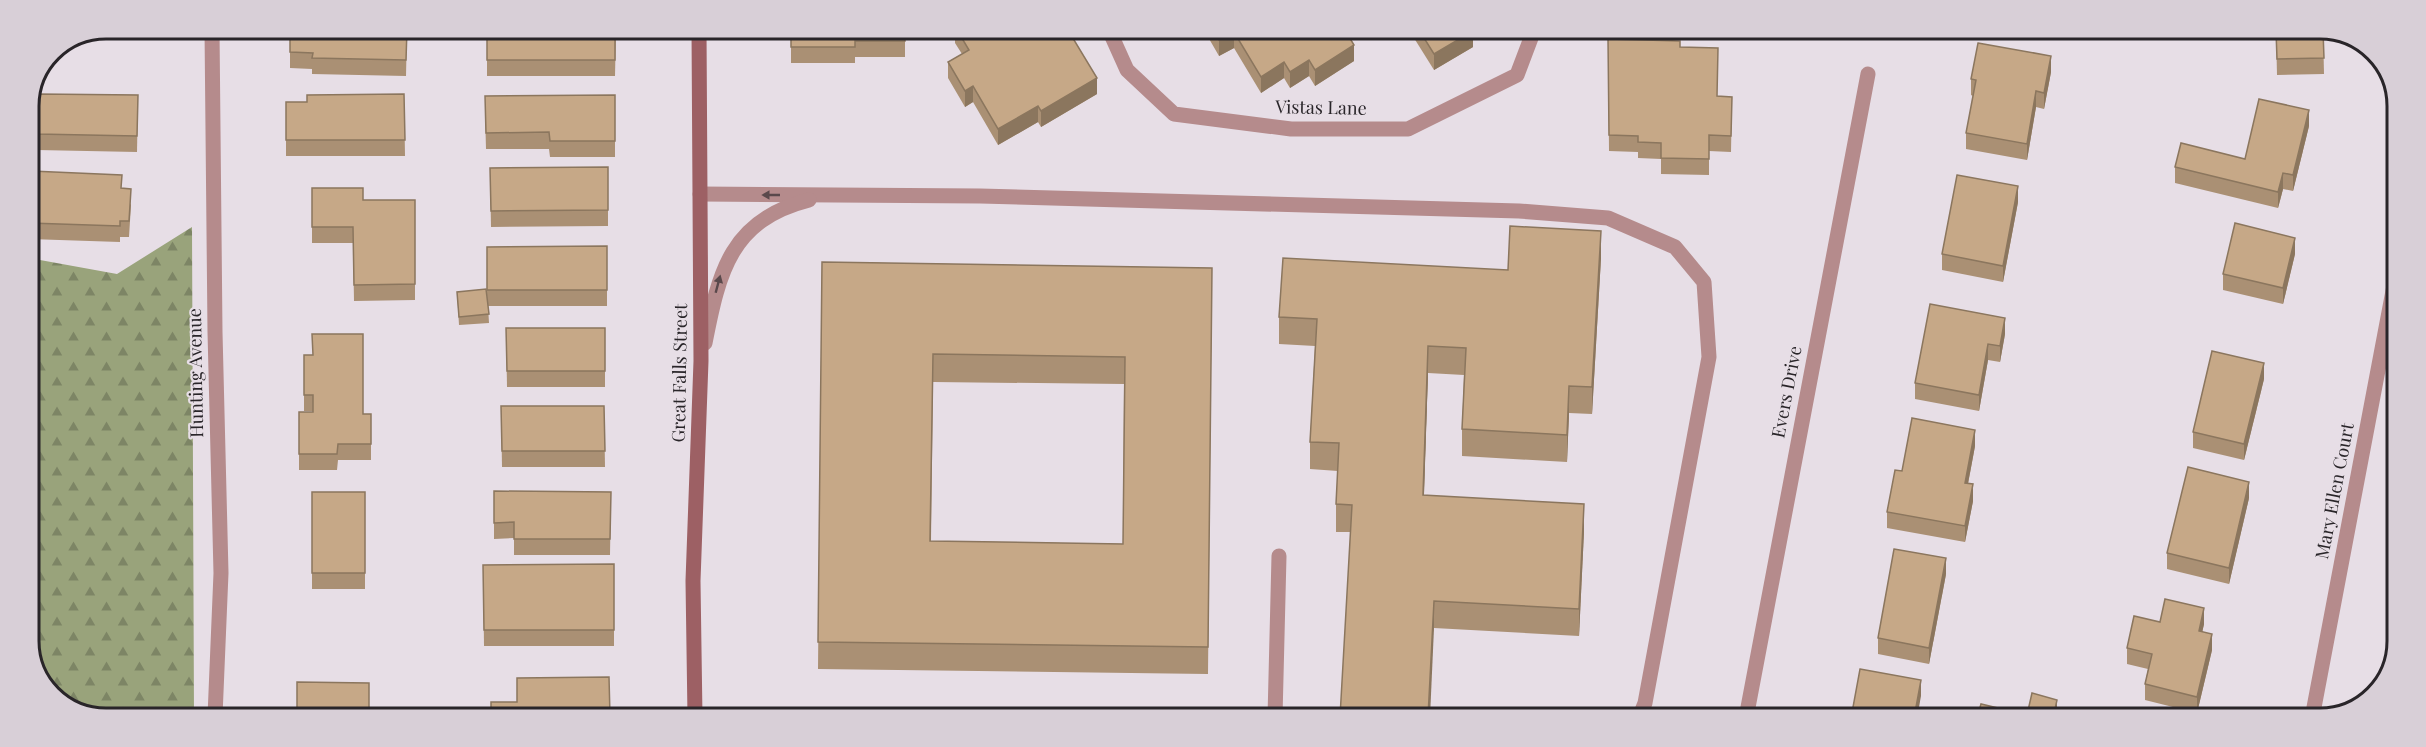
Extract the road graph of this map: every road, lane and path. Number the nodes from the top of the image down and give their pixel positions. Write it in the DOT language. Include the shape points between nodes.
graph roads {
  1 [pos="212,39"];
  2 [pos="699,39"];
  3 [pos="1113,39"];
  4 [pos="1531,39"];
  5 [pos="1868,74"];
  6 [pos="700,194"];
  7 [pos="830,195"];
  8 [pos="2387,323"];
  9 [pos="701,361"];
  10 [pos="1279,556"];
  11 [pos="215,708"];
  12 [pos="695,708"];
  13 [pos="1275,708"];
  14 [pos="1643,708"];
  15 [pos="1748,708"];
  16 [pos="2314,708"];
  1 -- 11 [label="street, Hunting Avenue" via="221,573"];
  2 -- 6 [label="main road, Great Falls Street"];
  3 -- 4 [label="street, Vistas Lane" via="1127,70 1174,114 1291,129 1408,129 1517,75"];
  5 -- 15 [label="street, Evers Drive"];
  7 -- 6 [label="street, one-way"];
  6 -- 9 [label="main road, Great Falls Street"];
  9 -- 7 [label="street, one-way" via="721,272 734,246 753,226 777,210"];
  7 -- 14 [label="street" via="1519,211 1608,218 1675,247 1704,282 1709,357"];
  8 -- 16 [label="street, Mary Ellen Court"];
  9 -- 12 [label="main road, Great Falls Street" via="693,581"];
  10 -- 13 [label="street"];
}
